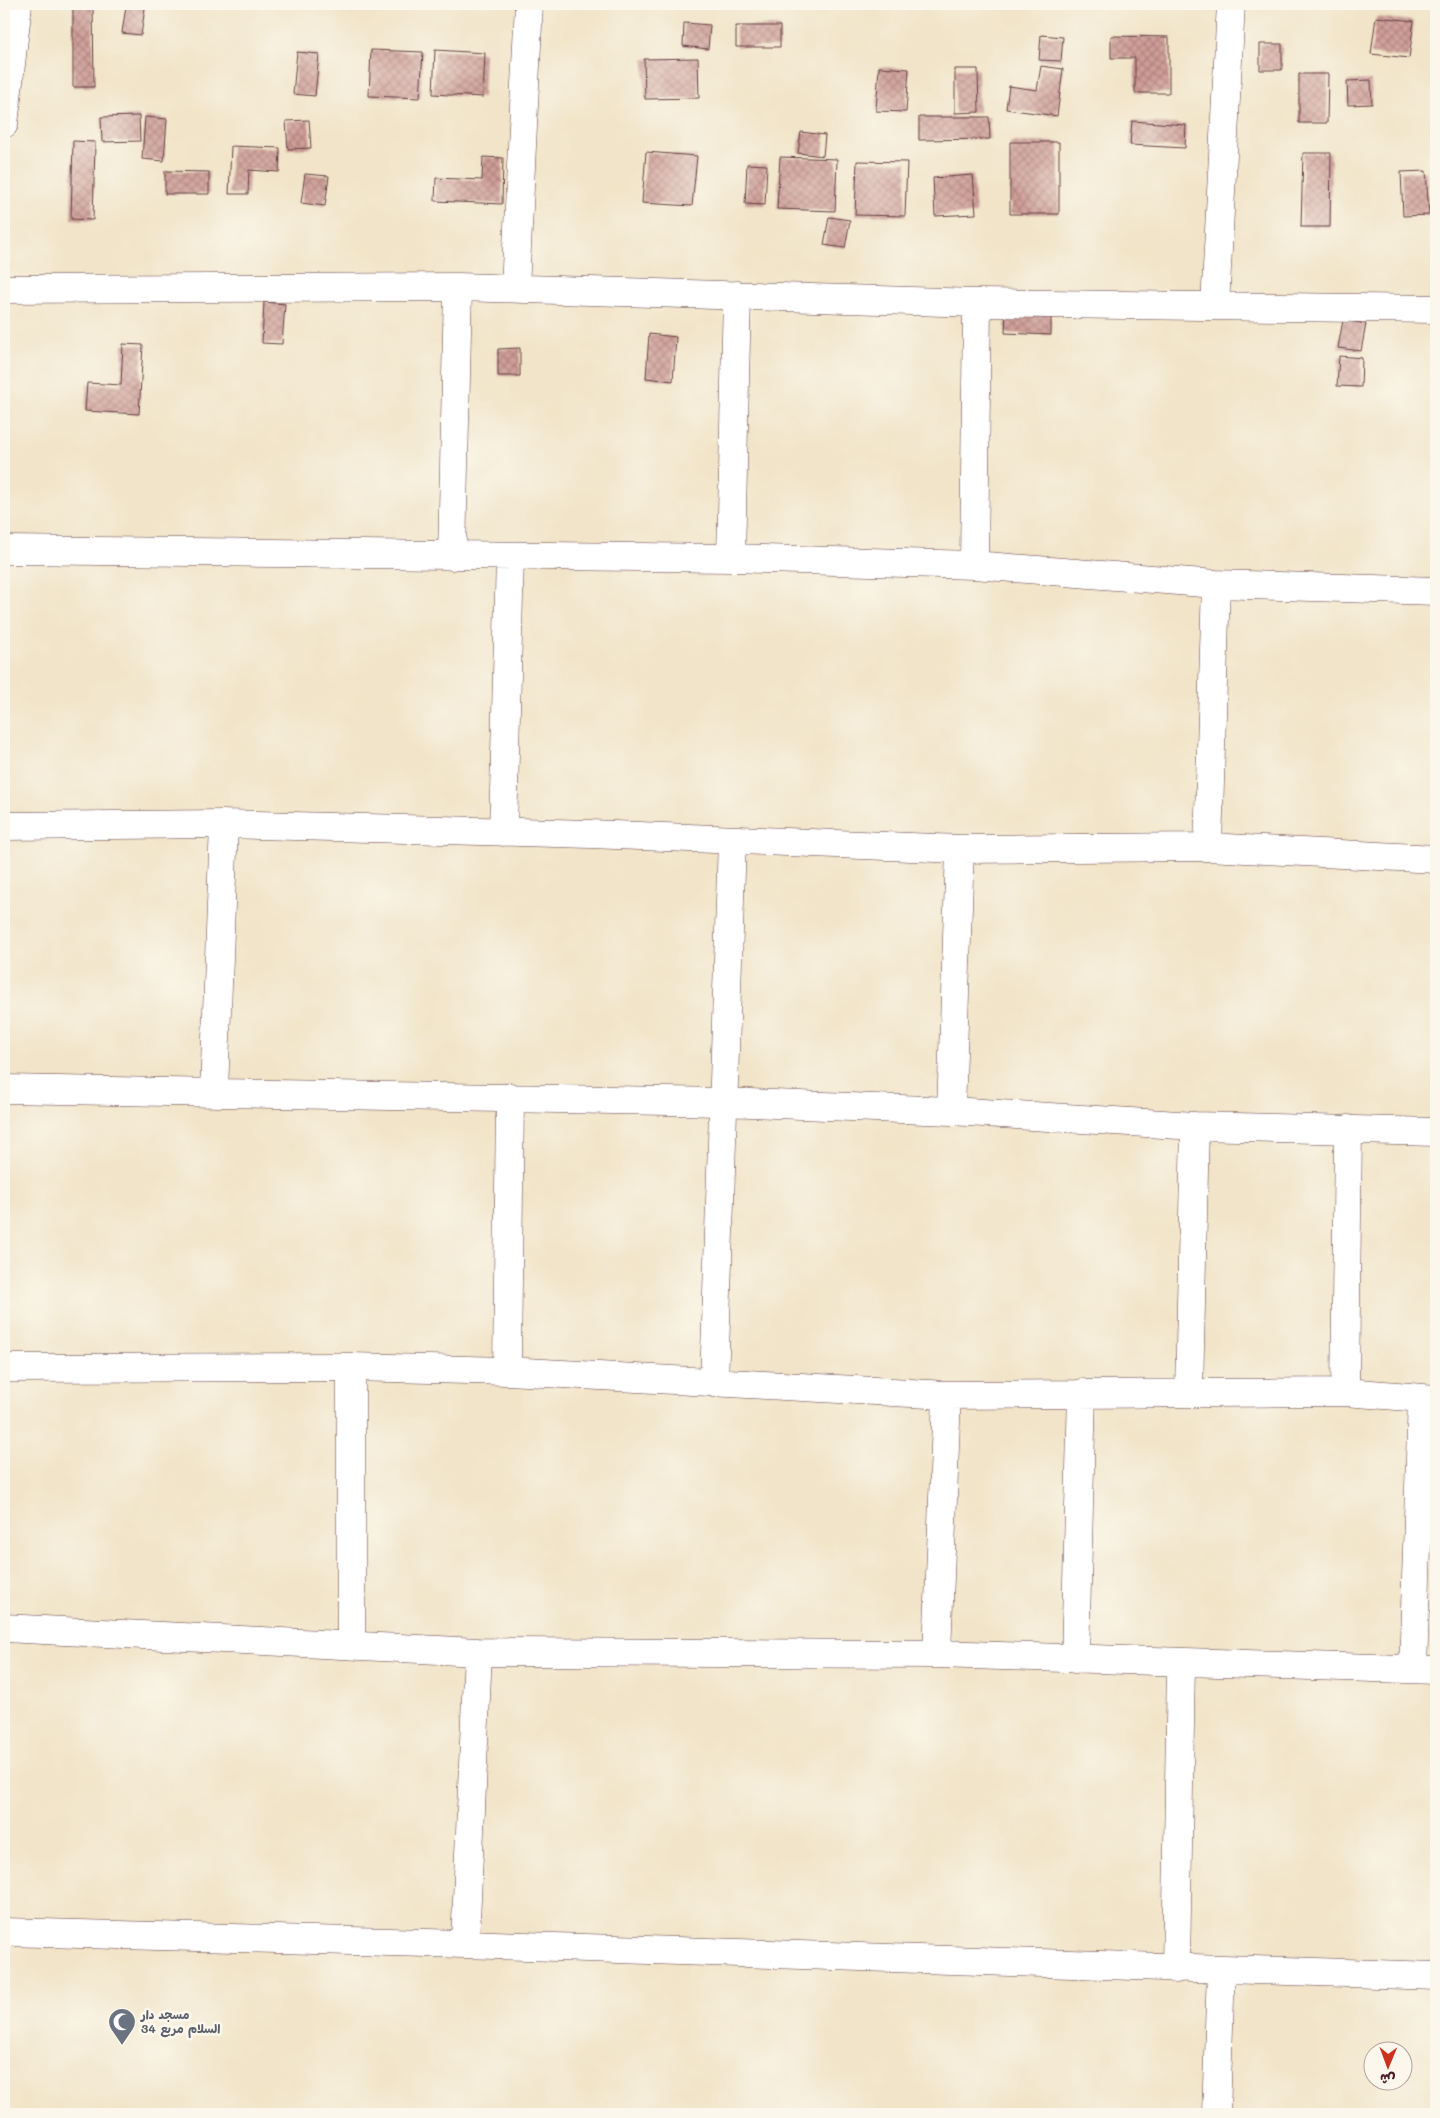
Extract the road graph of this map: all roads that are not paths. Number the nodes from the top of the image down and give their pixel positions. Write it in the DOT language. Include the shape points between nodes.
graph roads {
  1 [pos="18,4"];
  2 [pos="529,4"];
  3 [pos="1231,4"];
  4 [pos="4,124"];
  5 [pos="458,286"];
  6 [pos="515,288"];
  7 [pos="4,289"];
  8 [pos="737,295"];
  9 [pos="977,303"];
  10 [pos="1215,306"];
  11 [pos="1436,309"];
  12 [pos="4,550"];
  13 [pos="452,556"];
  14 [pos="510,556"];
  15 [pos="731,558"];
  16 [pos="974,565"];
  17 [pos="1216,584"];
  18 [pos="1436,591"];
  19 [pos="224,824"];
  20 [pos="4,826"];
  21 [pos="504,832"];
  22 [pos="732,840"];
  23 [pos="1208,847"];
  24 [pos="960,849"];
  25 [pos="1436,859"];
  26 [pos="4,1090"];
  27 [pos="214,1092"];
  28 [pos="510,1097"];
  29 [pos="723,1102"];
  30 [pos="951,1111"];
  31 [pos="1195,1126"];
  32 [pos="1348,1129"];
  33 [pos="1436,1132"];
  34 [pos="351,1367"];
  35 [pos="4,1368"];
  36 [pos="507,1371"];
  37 [pos="714,1383"];
  38 [pos="1189,1392"];
  39 [pos="1345,1392"];
  40 [pos="1082,1393"];
  41 [pos="947,1395"];
  42 [pos="1429,1399"];
  43 [pos="4,1628"];
  44 [pos="351,1644"];
  45 [pos="478,1652"];
  46 [pos="937,1654"];
  47 [pos="1075,1658"];
  48 [pos="1181,1662"];
  49 [pos="1425,1669"];
  50 [pos="4,1932"];
  51 [pos="465,1944"];
  52 [pos="1176,1969"];
  53 [pos="1221,1970"];
  54 [pos="1436,1976"];
  55 [pos="1216,2114"];
  1 -- 4 [label="street"];
  2 -- 6 [label="street"];
  3 -- 10 [label="street"];
  5 -- 6 [label="street"];
  5 -- 7 [label="street"];
  5 -- 13 [label="street"];
  6 -- 8 [label="street"];
  8 -- 9 [label="street"];
  8 -- 15 [label="street"];
  9 -- 10 [label="street"];
  9 -- 16 [label="street"];
  10 -- 11 [label="street"];
  12 -- 13 [label="street"];
  13 -- 14 [label="street"];
  14 -- 15 [label="street"];
  14 -- 21 [label="street"];
  15 -- 16 [label="street"];
  16 -- 17 [label="street"];
  17 -- 18 [label="street"];
  17 -- 23 [label="street"];
  19 -- 20 [label="street"];
  19 -- 21 [label="street"];
  19 -- 27 [label="street"];
  21 -- 22 [label="street"];
  22 -- 24 [label="street"];
  22 -- 29 [label="street"];
  23 -- 24 [label="street"];
  23 -- 25 [label="street"];
  24 -- 30 [label="street"];
  26 -- 27 [label="street"];
  27 -- 28 [label="street"];
  28 -- 29 [label="street"];
  28 -- 36 [label="street"];
  29 -- 30 [label="street"];
  29 -- 37 [label="street"];
  30 -- 31 [label="street"];
  31 -- 32 [label="street"];
  31 -- 38 [label="street"];
  32 -- 33 [label="street"];
  32 -- 39 [label="street"];
  34 -- 35 [label="street"];
  34 -- 36 [label="street"];
  34 -- 44 [label="street"];
  36 -- 37 [label="street"];
  37 -- 41 [label="street"];
  38 -- 39 [label="street"];
  38 -- 40 [label="street"];
  39 -- 42 [label="street"];
  40 -- 41 [label="street"];
  40 -- 47 [label="street"];
  41 -- 46 [label="street"];
  42 -- 49 [label="street"];
  43 -- 44 [label="street"];
  44 -- 45 [label="street"];
  45 -- 46 [label="street"];
  45 -- 51 [label="street"];
  46 -- 47 [label="street"];
  47 -- 48 [label="street"];
  48 -- 49 [label="street"];
  48 -- 52 [label="street"];
  50 -- 51 [label="street"];
  51 -- 52 [label="street"];
  52 -- 53 [label="street"];
  53 -- 54 [label="street"];
  53 -- 55 [label="street"];
}
